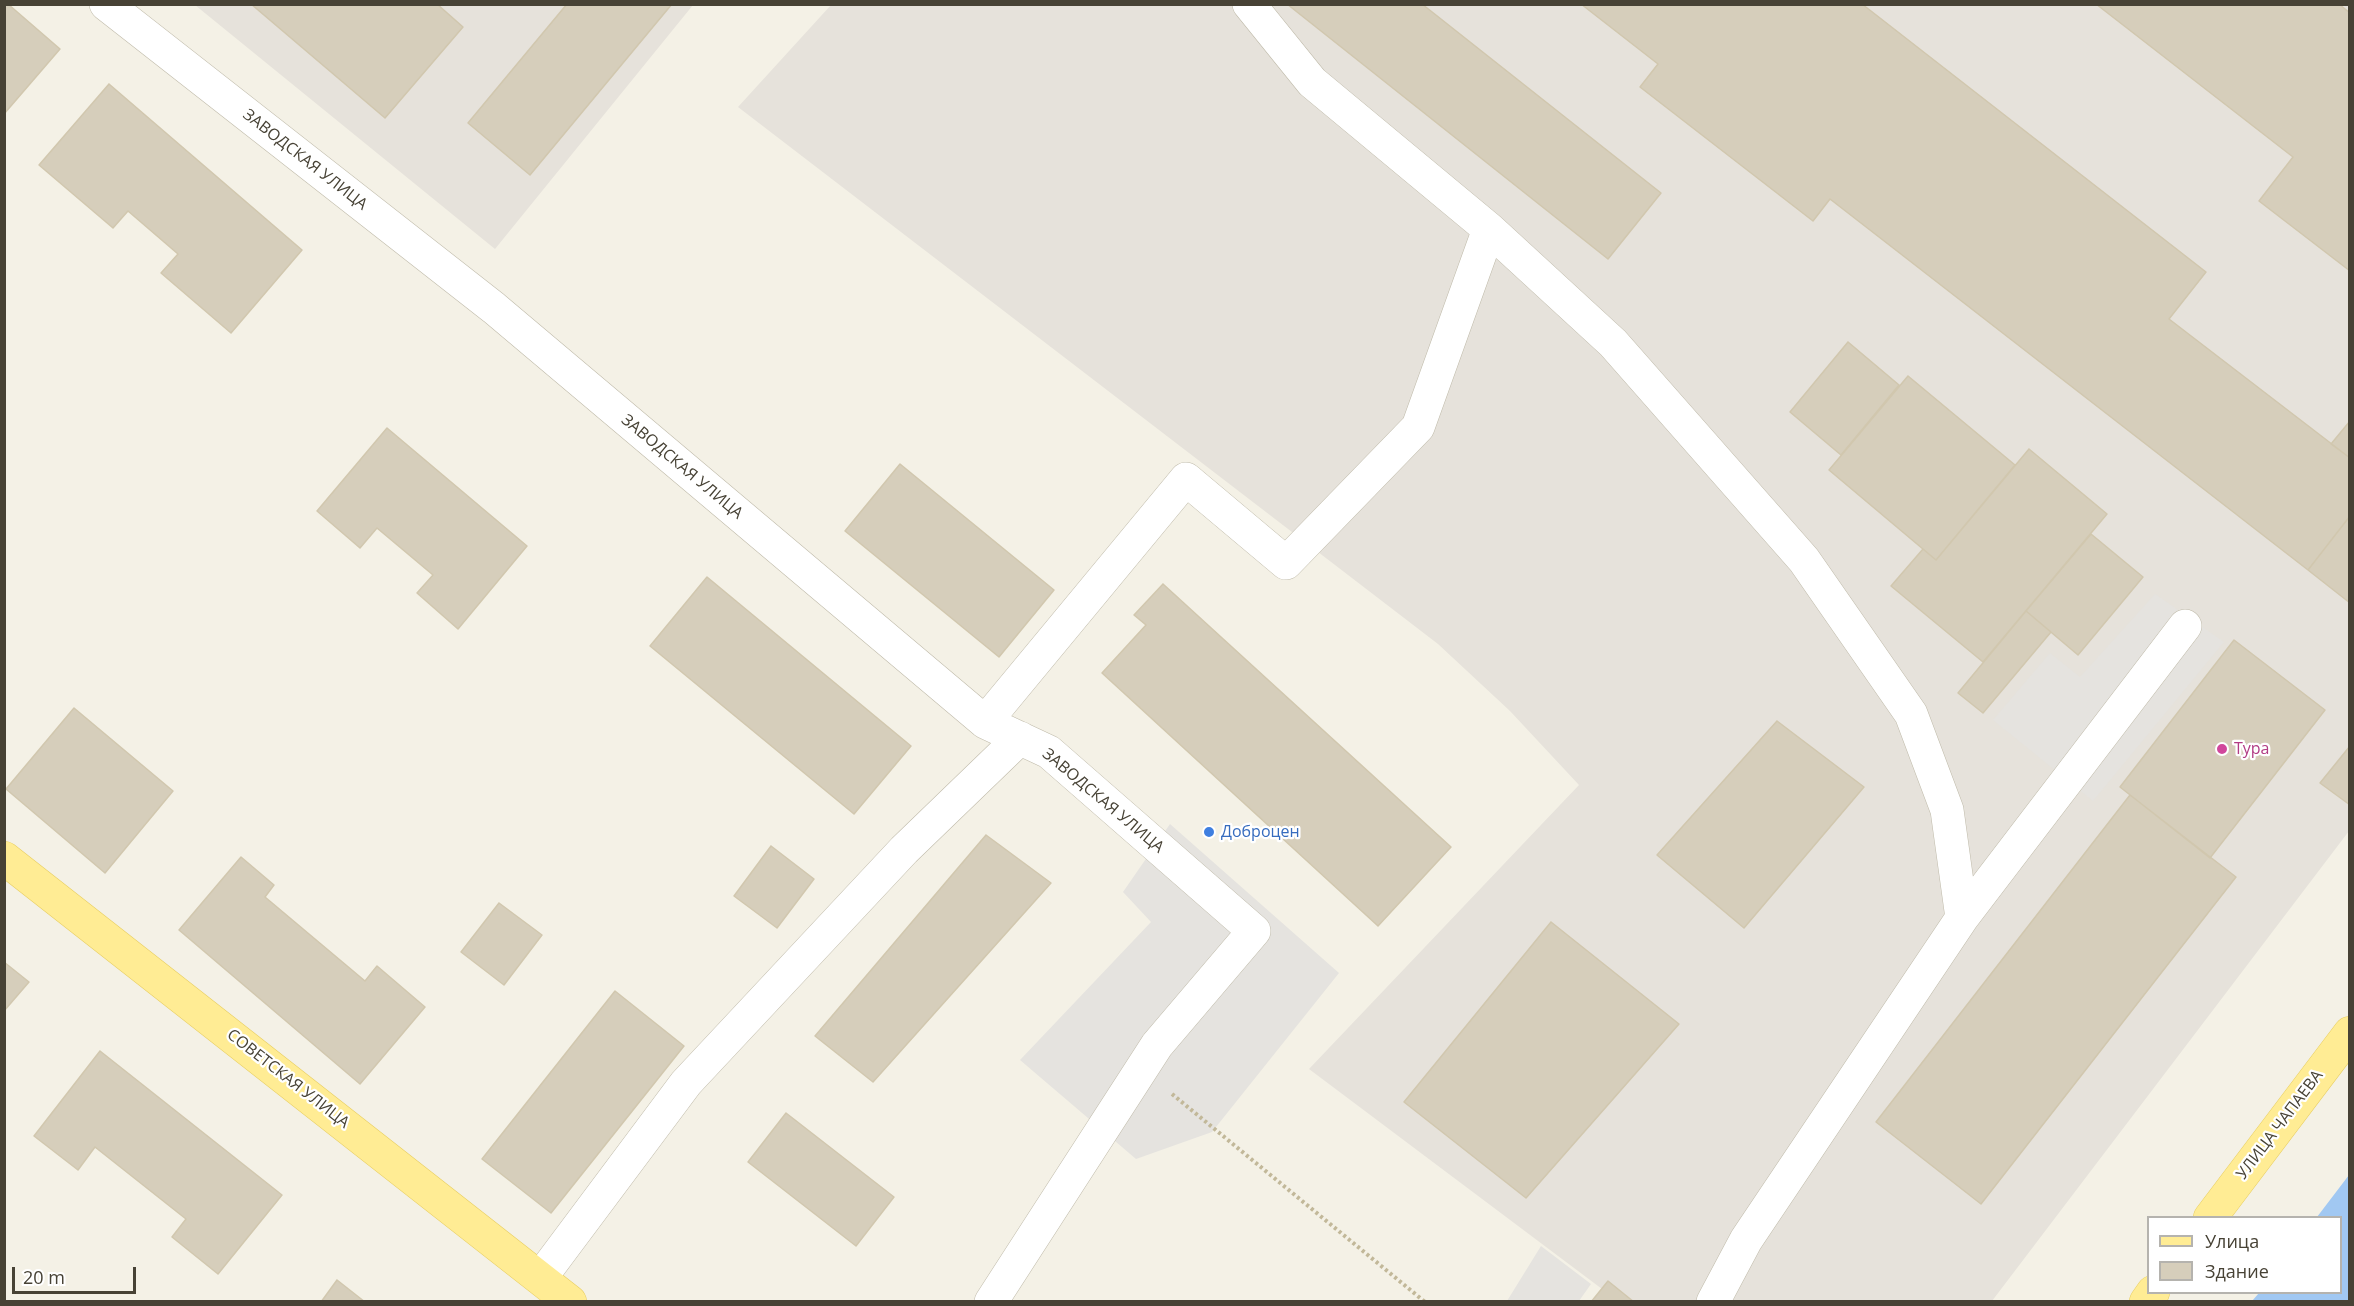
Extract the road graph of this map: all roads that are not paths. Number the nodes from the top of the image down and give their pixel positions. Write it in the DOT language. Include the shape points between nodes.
graph roads {
  1 [pos="106,4"];
  2 [pos="1249,4"];
  3 [pos="1489,229"];
  4 [pos="2185,626"];
  5 [pos="985,722"];
  6 [pos="1020,738"];
  7 [pos="4,858"];
  8 [pos="1962,918"];
  9 [pos="2349,1033"];
  10 [pos="2212,1216"];
  11 [pos="541,1277"];
  12 [pos="570,1302"];
  13 [pos="991,1302"];
  14 [pos="1713,1302"];
  1 -- 5 [label="street, ЗАВОДСКАЯ УЛИЦА" via="494,308"];
  2 -- 3 [label="street" via="1312,82"];
  3 -- 5 [label="street" via="1418,427 1287,562 1186,479"];
  3 -- 8 [label="street" via="1613,343 1804,560 1911,714 1947,810"];
  4 -- 8 [label="street"];
  5 -- 6 [label="street, ЗАВОДСКАЯ УЛИЦА"];
  6 -- 11 [label="street" via="904,850 686,1083"];
  6 -- 13 [label="street, ЗАВОДСКАЯ УЛИЦА" via="1049,752 1254,931 1157,1045"];
  7 -- 11 [label="main road, СОВЕТСКАЯ УЛИЦА"];
  8 -- 14 [label="street" via="1746,1240"];
  9 -- 10 [label="main road, УЛИЦА ЧАПАЕВА"];
  11 -- 12 [label="main road, СОВЕТСКАЯ УЛИЦА"];
}
